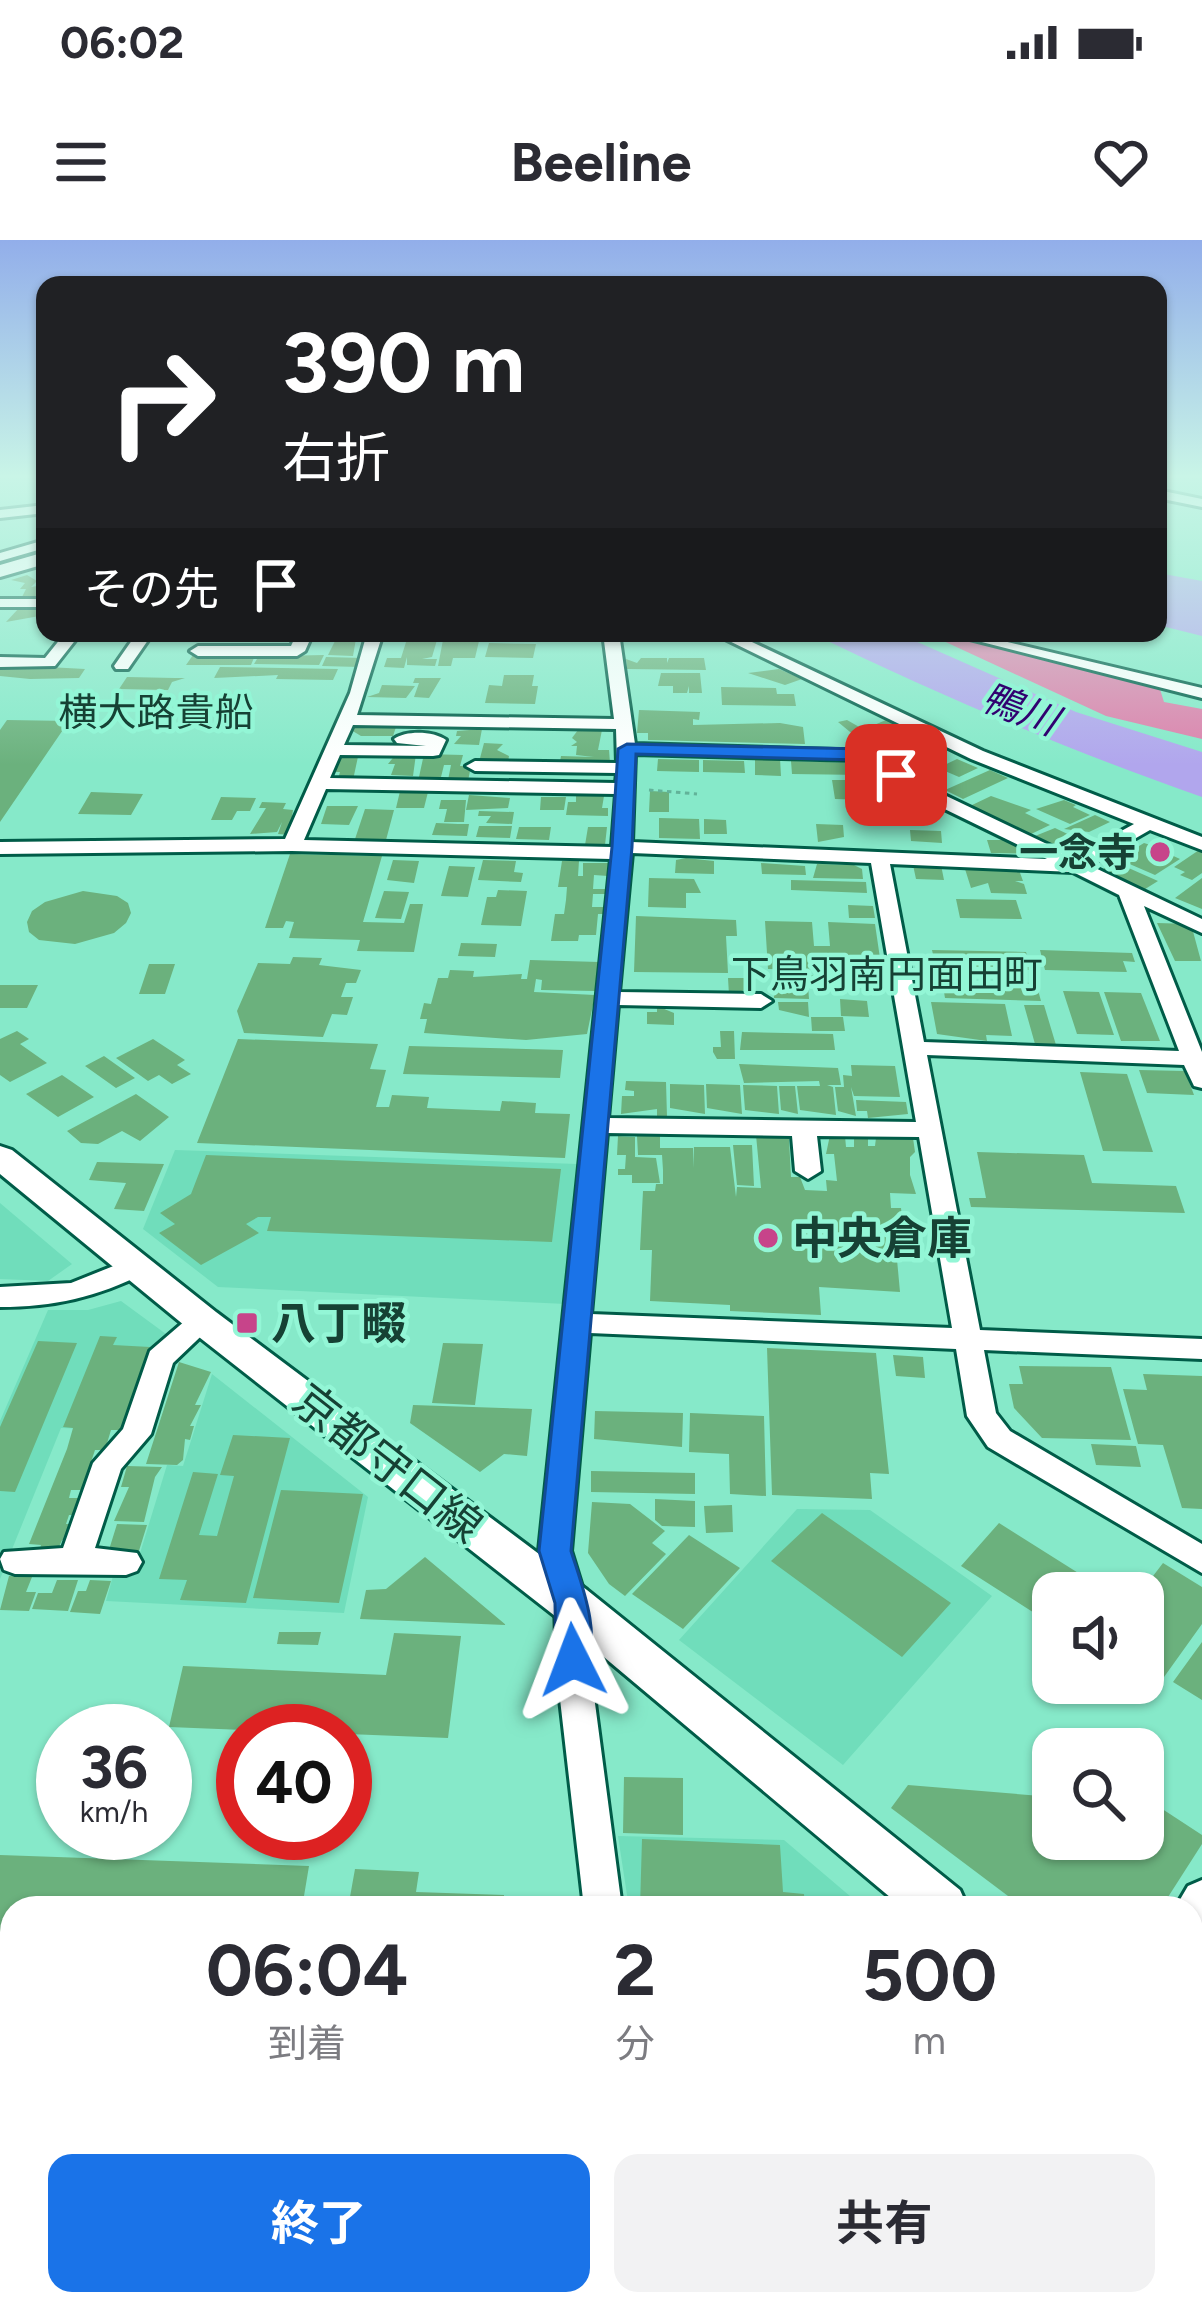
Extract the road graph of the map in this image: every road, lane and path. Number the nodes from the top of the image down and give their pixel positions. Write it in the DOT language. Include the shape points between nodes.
graph roads {
  1 [pos="6,603"];
  2 [pos="0,617"];
  3 [pos="66,642"];
  4 [pos="139,642"];
  5 [pos="246,642"];
  6 [pos="301,642"];
  7 [pos="372,642"];
  8 [pos="612,642"];
  9 [pos="740,642"];
  10 [pos="999,642"];
  11 [pos="198,651"];
  12 [pos="242,651"];
  13 [pos="0,662"];
  14 [pos="122,666"];
  15 [pos="1202,693"];
  16 [pos="624,724"];
  17 [pos="340,736"];
  18 [pos="476,766"];
  19 [pos="626,768"];
  20 [pos="319,783"];
  21 [pos="697,794"];
  22 [pos="1147,824"];
  23 [pos="1202,844"];
  24 [pos="292,845"];
  25 [pos="0,848"];
  26 [pos="622,850"];
  27 [pos="879,856"];
  28 [pos="1072,866"];
  29 [pos="1129,895"];
  30 [pos="1202,927"];
  31 [pos="608,998"];
  32 [pos="761,1001"];
  33 [pos="914,1048"];
  34 [pos="1193,1058"];
  35 [pos="1202,1081"];
  36 [pos="596,1125"];
  37 [pos="804,1128"];
  38 [pos="929,1130"];
  39 [pos="0,1157"];
  40 [pos="808,1171"];
  41 [pos="136,1266"];
  42 [pos="0,1297"];
  43 [pos="203,1321"];
  44 [pos="578,1323"];
  45 [pos="968,1339"];
  46 [pos="1202,1348"];
  47 [pos="1202,1560"];
  48 [pos="15,1561"];
  49 [pos="75,1562"];
  50 [pos="126,1562"];
  51 [pos="571,1603"];
  52 [pos="602,1896"];
  53 [pos="927,1896"];
  1 -- 2 [label="street"];
  3 -- 13 [label="street" via="49,663"];
  4 -- 14 [label="street"];
  5 -- 12 [label="street"];
  6 -- 12 [label="street" via="297,650"];
  7 -- 17 [label="street"];
  8 -- 16 [label="street"];
  9 -- 22 [label="street" via="977,755"];
  10 -- 15 [label="street"];
  11 -- 12 [label="street"];
  16 -- 17 [label="street"];
  16 -- 19 [label="street"];
  17 -- 20 [label="street"];
  18 -- 19 [label="street"];
  19 -- 20 [label="street"];
  19 -- 21 [label="path"];
  19 -- 26 [label="street"];
  19 -- 28 [label="street" via="863,755"];
  20 -- 24 [label="street"];
  22 -- 23 [label="street"];
  22 -- 28 [label="street"];
  24 -- 25 [label="street"];
  24 -- 26 [label="street"];
  26 -- 27 [label="street"];
  26 -- 31 [label="street"];
  27 -- 28 [label="street"];
  27 -- 33 [label="street"];
  28 -- 29 [label="street"];
  29 -- 30 [label="street"];
  29 -- 34 [label="street"];
  31 -- 32 [label="street"];
  31 -- 36 [label="street"];
  33 -- 34 [label="street"];
  33 -- 38 [label="street"];
  34 -- 35 [label="street"];
  36 -- 37 [label="street"];
  36 -- 44 [label="street"];
  37 -- 38 [label="street"];
  37 -- 40 [label="street"];
  38 -- 45 [label="street"];
  39 -- 41 [label="main road, 京都守口線"];
  41 -- 42 [label="street" via="83,1293"];
  41 -- 43 [label="main road, 京都守口線"];
  43 -- 49 [label="street" via="160,1358 136,1434 109,1463"];
  43 -- 51 [label="main road, 京都守口線"];
  44 -- 45 [label="street"];
  44 -- 51 [label="street" via="555,1551"];
  45 -- 46 [label="street"];
  45 -- 47 [label="street" via="982,1417 999,1439"];
  48 -- 49 [label="street"];
  49 -- 50 [label="street"];
  51 -- 52 [label="street"];
  51 -- 53 [label="main road, 京都守口線"];
}
